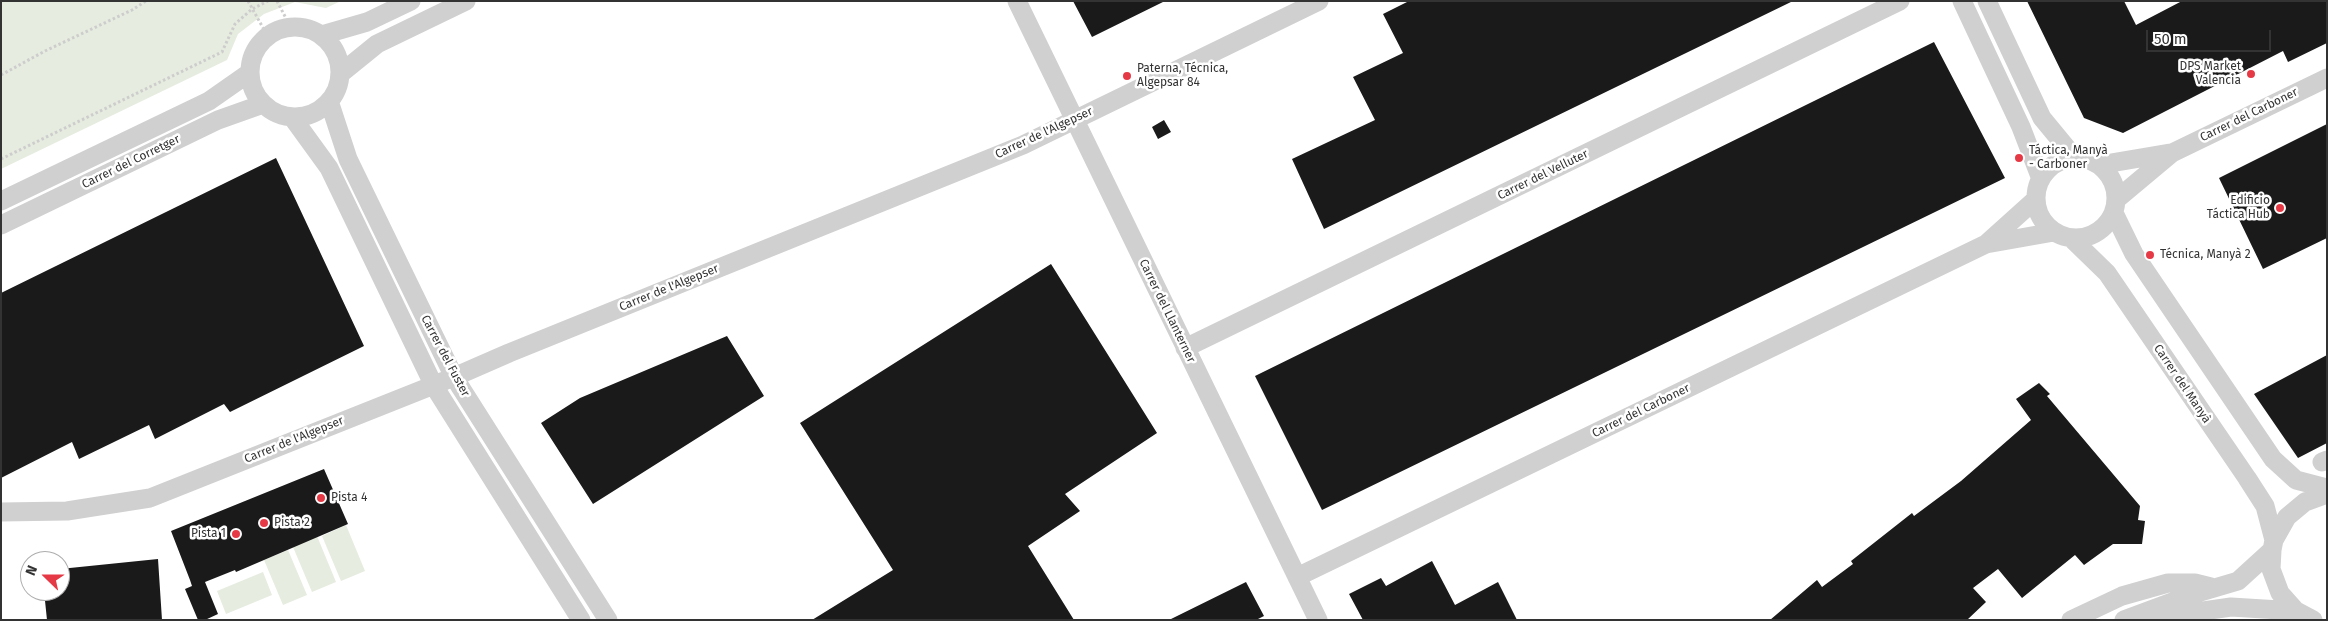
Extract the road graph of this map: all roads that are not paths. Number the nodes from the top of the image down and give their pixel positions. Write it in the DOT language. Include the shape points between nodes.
graph roads {
  1 [pos="411,1"];
  2 [pos="466,1"];
  3 [pos="1017,1"];
  4 [pos="1319,1"];
  5 [pos="1900,1"];
  6 [pos="1962,1"];
  7 [pos="1987,1"];
  8 [pos="322,35"];
  9 [pos="249,73"];
  10 [pos="340,74"];
  11 [pos="2327,78"];
  12 [pos="329,101"];
  13 [pos="262,104"];
  14 [pos="292,117"];
  15 [pos="1074,119"];
  16 [pos="2172,153"];
  17 [pos="2075,158"];
  18 [pos="2099,165"];
  19 [pos="2041,179"];
  20 [pos="2036,199"];
  21 [pos="1,201"];
  22 [pos="2115,206"];
  23 [pos="1,225"];
  24 [pos="2054,232"];
  25 [pos="2072,239"];
  26 [pos="1986,244"];
  27 [pos="1185,348"];
  28 [pos="454,378"];
  29 [pos="434,386"];
  30 [pos="2327,488"];
  31 [pos="2327,494"];
  32 [pos="1,512"];
  33 [pos="2273,545"];
  34 [pos="1297,578"];
  35 [pos="2215,588"];
  36 [pos="2304,617"];
  37 [pos="581,620"];
  38 [pos="608,620"];
  39 [pos="1318,620"];
  40 [pos="2071,620"];
  41 [pos="2124,620"];
  42 [pos="2147,620"];
  1 -- 8 [label="street" via="367,22"];
  2 -- 10 [label="street" via="377,44"];
  3 -- 15 [label="street, Carrer del Llanterner"];
  4 -- 15 [label="street, Carrer de l'Algepser"];
  5 -- 27 [label="street, Carrer del Velluter"];
  6 -- 19 [label="street" via="2021,127"];
  7 -- 17 [label="street" via="2042,118"];
  8 -- 9 [label="street" via="301,26 278,29 257,46"];
  8 -- 10 [label="street" via="338,59"];
  9 -- 13 [label="street" via="255,95"];
  9 -- 21 [label="street, Carrer del Corretger" via="209,101"];
  10 -- 12 [label="street" via="337,88"];
  11 -- 16 [label="street, Carrer del Carboner"];
  12 -- 14 [label="street" via="306,116"];
  12 -- 28 [label="street, Carrer del Fuster" via="348,159"];
  13 -- 14 [label="street" via="271,111"];
  13 -- 23 [label="street, Carrer del Corretger" via="218,120"];
  14 -- 29 [label="street, Carrer del Fuster" via="328,168"];
  15 -- 27 [label="street, Carrer del Llanterner"];
  15 -- 28 [label="street, Carrer de l'Algepser" via="1024,145 518,349"];
  16 -- 18 [label="street, Carrer del Carboner"];
  16 -- 22 [label="street, Carrer del Carboner"];
  17 -- 18 [label="street" via="2088,159"];
  17 -- 19 [label="street" via="2049,168"];
  18 -- 22 [label="street" via="2115,186"];
  19 -- 20 [label="street"];
  20 -- 24 [label="street" via="2041,217"];
  20 -- 26 [label="street, Carrer del Carboner"];
  22 -- 25 [label="street" via="2107,224 2097,233"];
  22 -- 30 [label="street" via="2134,254 2273,459 2296,480"];
  24 -- 25 [label="street"];
  24 -- 26 [label="street, Carrer del Carboner"];
  25 -- 33 [label="street, Carrer del Manyà" via="2107,273 2265,506"];
  26 -- 34 [label="street, Carrer del Carboner"];
  27 -- 34 [label="street, Carrer del Llanterner"];
  28 -- 29 [label="street, Carrer de l'Algepser"];
  28 -- 38 [label="street, Carrer del Fuster"];
  29 -- 32 [label="street, Carrer de l'Algepser" via="150,498 67,511"];
  29 -- 37 [label="street, Carrer del Fuster"];
  31 -- 33 [label="street" via="2305,502 2286,517"];
  33 -- 35 [label="street" via="2238,581"];
  33 -- 36 [label="street, Carrer del Manyà" via="2271,569 2280,593"];
  34 -- 39 [label="street, Carrer del Llanterner"];
  35 -- 40 [label="street" via="2195,583 2168,583 2122,596"];
  35 -- 41 [label="street"];
  36 -- 42 [label="street" via="2231,607"];
}
